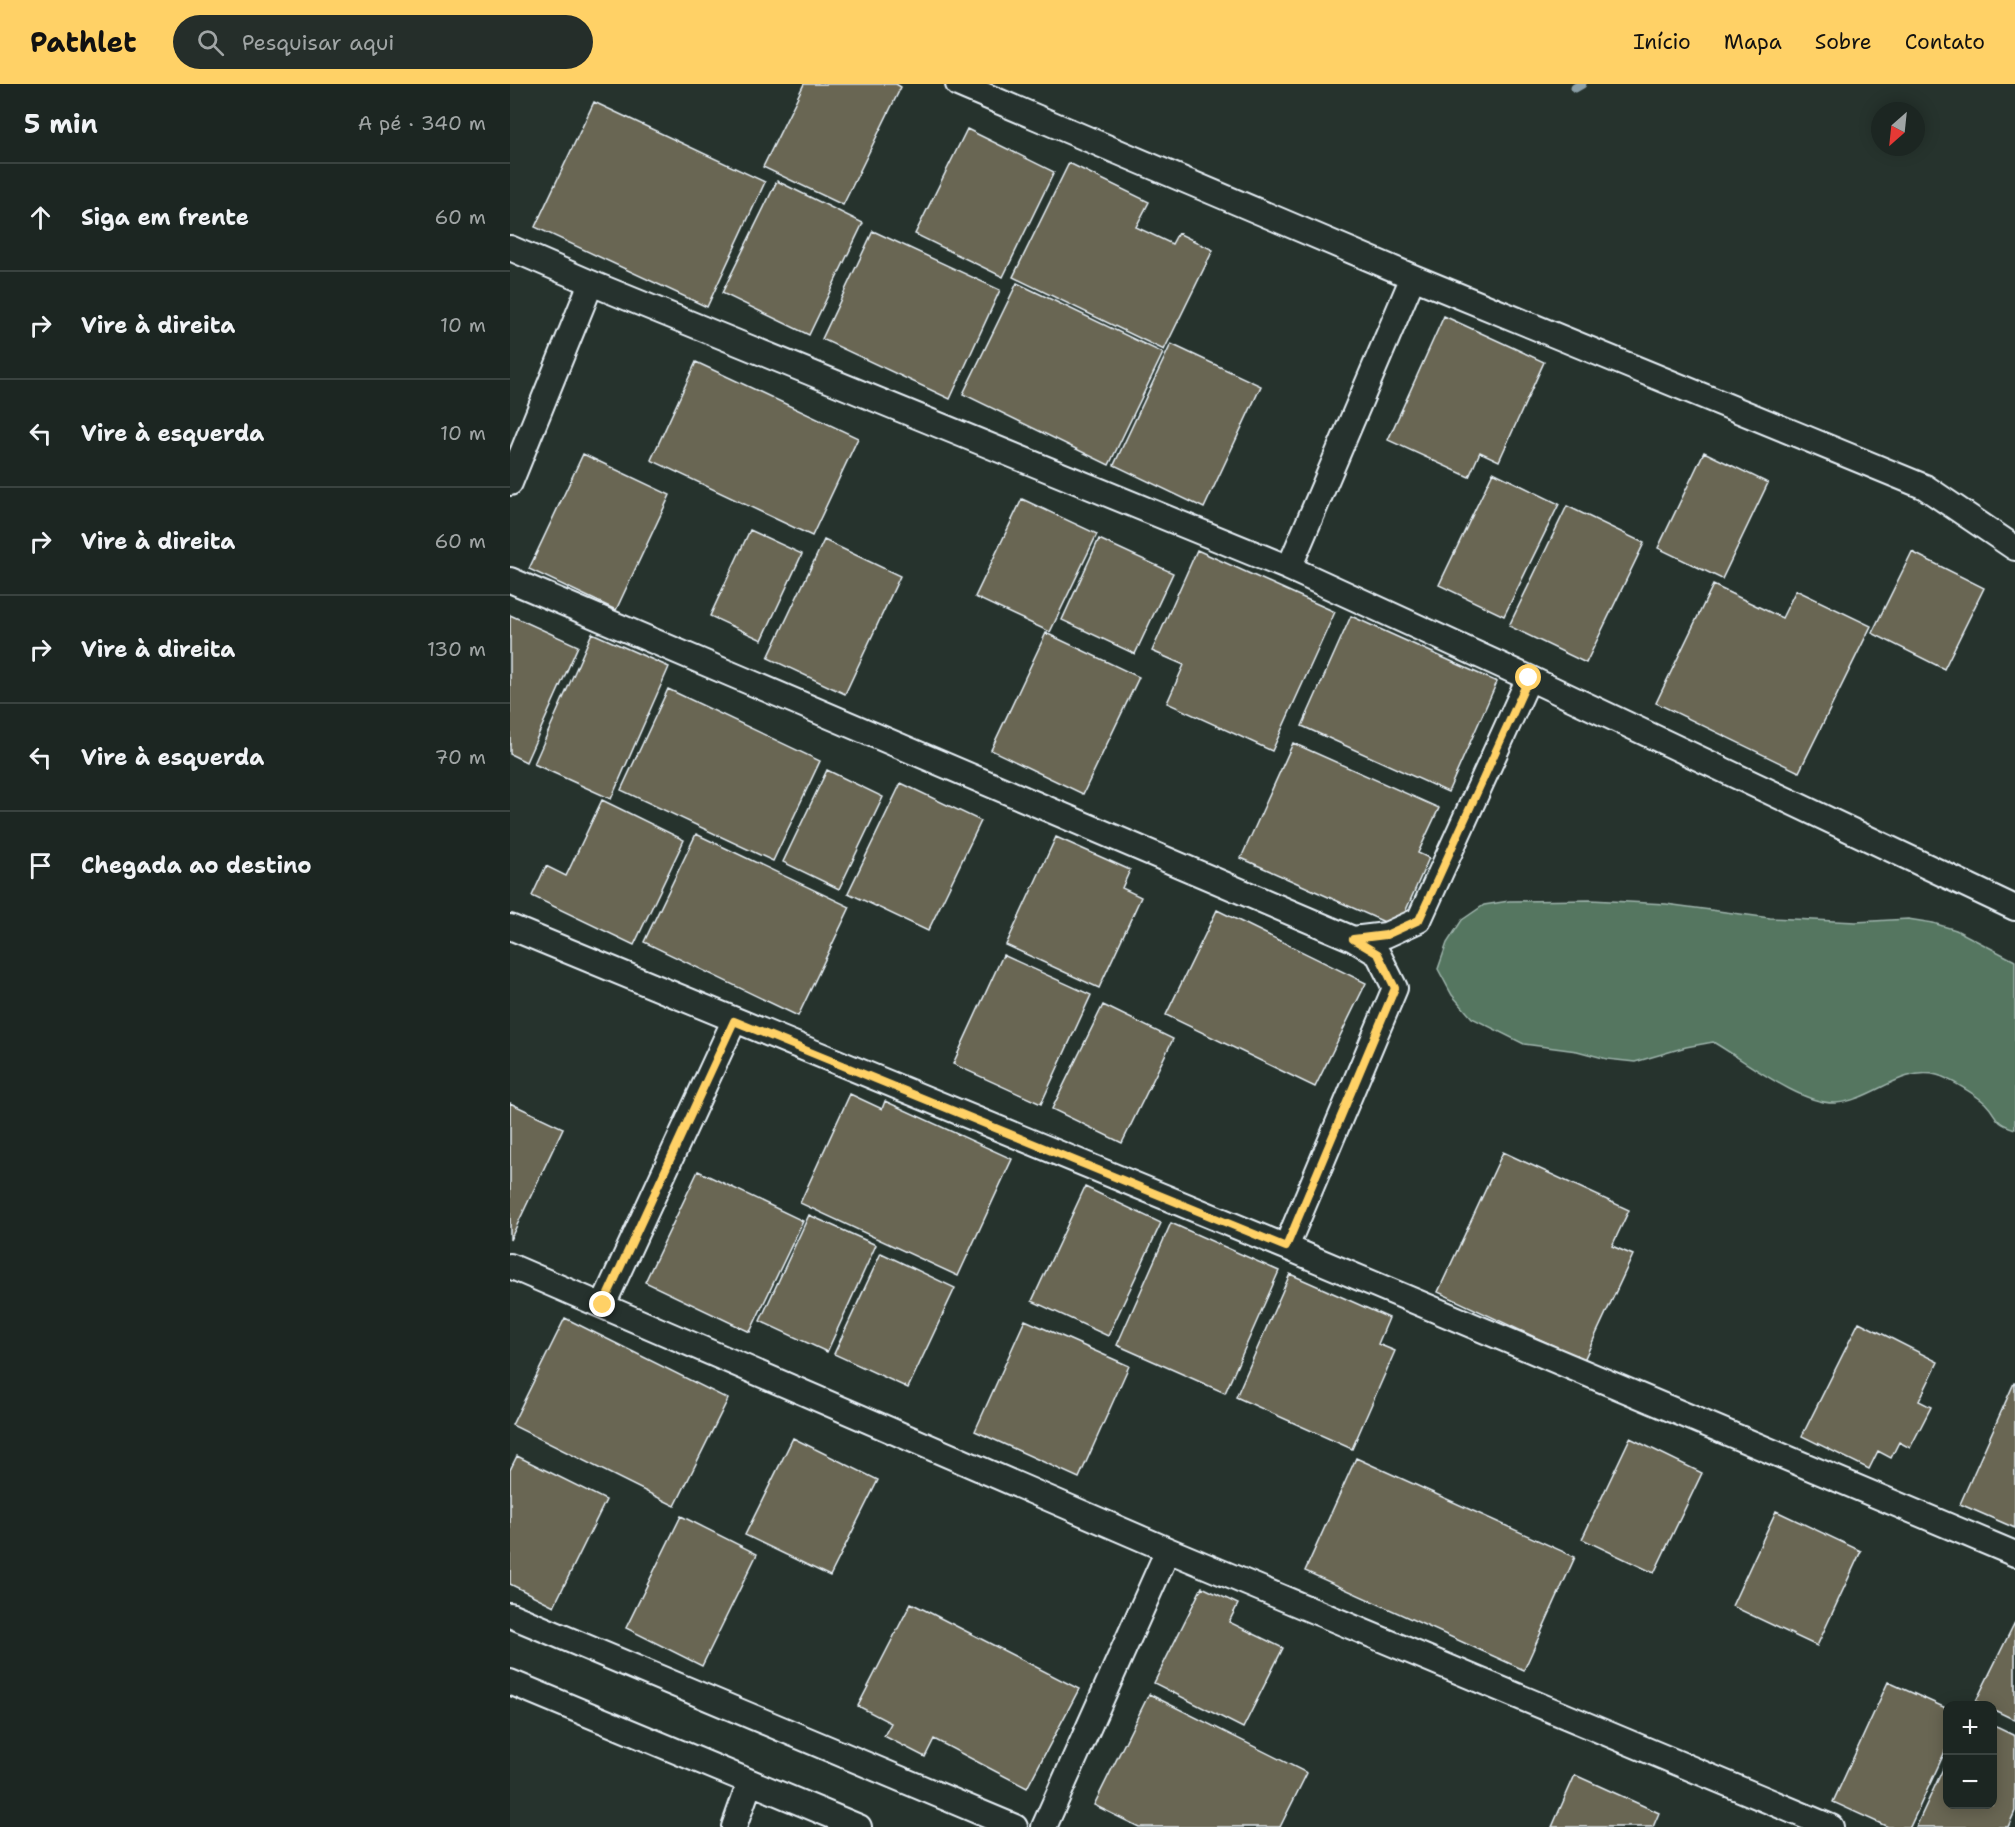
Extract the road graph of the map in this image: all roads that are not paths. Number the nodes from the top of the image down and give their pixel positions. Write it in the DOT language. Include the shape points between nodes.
graph roads {
  1 [pos="958,84"];
  2 [pos="510,248"];
  3 [pos="1413,278"];
  4 [pos="591,283"];
  5 [pos="510,483"];
  6 [pos="2015,549"];
  7 [pos="1288,568"];
  8 [pos="510,580"];
  9 [pos="1529,678"];
  10 [pos="2015,908"];
  11 [pos="510,927"];
  12 [pos="1353,939"];
  13 [pos="734,1021"];
  14 [pos="1286,1247"];
  15 [pos="510,1266"];
  16 [pos="603,1305"];
  17 [pos="1168,1550"];
  18 [pos="2015,1554"];
  19 [pos="510,1615"];
  20 [pos="510,1682"];
  21 [pos="750,1782"];
  22 [pos="734,1827"];
  23 [pos="859,1827"];
  24 [pos="1015,1827"];
  25 [pos="1044,1827"];
  26 [pos="1831,1827"];
  1 -- 3 [label="street"];
  2 -- 4 [label="street"];
  3 -- 6 [label="street" via="1925,487"];
  3 -- 7 [label="street"];
  4 -- 5 [label="street"];
  4 -- 7 [label="street"];
  7 -- 9 [label="street"];
  8 -- 12 [label="street"];
  9 -- 10 [label="street"];
  9 -- 12 [label="street" via="1419,920 1386,935"];
  11 -- 13 [label="street"];
  12 -- 14 [label="street" via="1378,954 1395,988"];
  13 -- 14 [label="street"];
  13 -- 16 [label="street"];
  14 -- 18 [label="street"];
  15 -- 16 [label="street"];
  16 -- 17 [label="street"];
  17 -- 25 [label="street"];
  17 -- 26 [label="street"];
  19 -- 24 [label="street"];
  20 -- 21 [label="street"];
  21 -- 22 [label="street"];
  21 -- 23 [label="street"];
}
